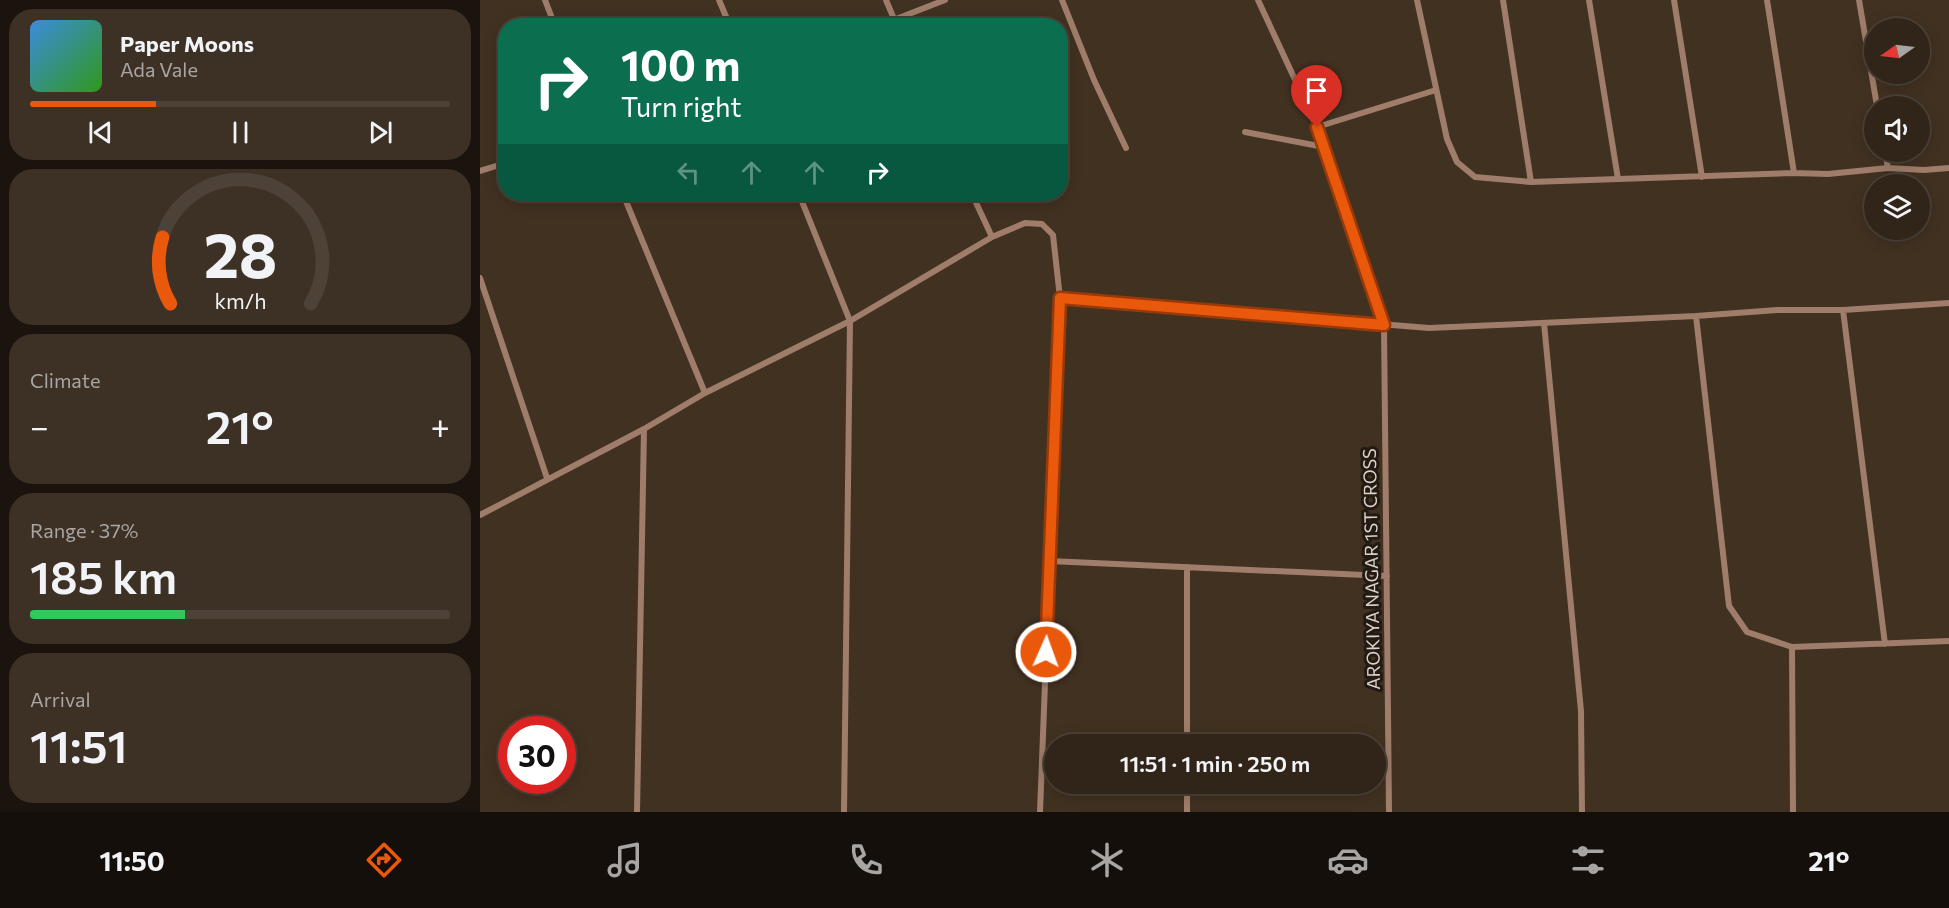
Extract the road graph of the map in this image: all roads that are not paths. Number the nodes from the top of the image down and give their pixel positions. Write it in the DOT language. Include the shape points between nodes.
graph roads {
  1 [pos="545,0"];
  2 [pos="719,0"];
  3 [pos="886,0"];
  4 [pos="945,0"];
  5 [pos="1062,0"];
  6 [pos="1258,0"];
  7 [pos="1417,0"];
  8 [pos="1503,0"];
  9 [pos="1588,0"];
  10 [pos="1674,0"];
  11 [pos="1767,0"];
  12 [pos="1859,0"];
  13 [pos="552,18"];
  14 [pos="727,18"];
  15 [pos="894,18"];
  16 [pos="905,18"];
  17 [pos="1436,90"];
  18 [pos="1875,96"];
  19 [pos="1317,127"];
  20 [pos="1245,132"];
  21 [pos="1324,147"];
  22 [pos="1126,148"];
  23 [pos="1887,162"];
  24 [pos="498,165"];
  25 [pos="1888,168"];
  26 [pos="1949,168"];
  27 [pos="480,171"];
  28 [pos="1794,173"];
  29 [pos="1702,177"];
  30 [pos="1618,179"];
  31 [pos="1531,182"];
  32 [pos="626,201"];
  33 [pos="802,201"];
  34 [pos="975,201"];
  35 [pos="992,237"];
  36 [pos="480,278"];
  37 [pos="1060,298"];
  38 [pos="1949,303"];
  39 [pos="1843,310"];
  40 [pos="1696,316"];
  41 [pos="850,321"];
  42 [pos="1544,323"];
  43 [pos="1384,325"];
  44 [pos="705,393"];
  45 [pos="644,429"];
  46 [pos="547,478"];
  47 [pos="480,515"];
  48 [pos="1049,561"];
  49 [pos="1187,567"];
  50 [pos="1387,576"];
  51 [pos="1949,641"];
  52 [pos="1885,644"];
  53 [pos="1792,648"];
  54 [pos="1187,734"];
  55 [pos="1187,794"];
  56 [pos="637,812"];
  57 [pos="844,812"];
  58 [pos="1040,812"];
  59 [pos="1187,812"];
  60 [pos="1389,812"];
  61 [pos="1582,812"];
  62 [pos="1793,812"];
  1 -- 13 [label="street"];
  2 -- 14 [label="street"];
  3 -- 15 [label="street"];
  4 -- 16 [label="street"];
  5 -- 22 [label="street"];
  6 -- 19 [label="street, AROKIYA NAGAR 1ST CROSS"];
  7 -- 17 [label="street"];
  8 -- 31 [label="street"];
  9 -- 30 [label="street"];
  10 -- 29 [label="street"];
  11 -- 28 [label="street"];
  12 -- 18 [label="street"];
  17 -- 19 [label="street"];
  17 -- 31 [label="street" via="1447,139 1457,162 1475,177"];
  19 -- 21 [label="street, AROKIYA NAGAR 1ST CROSS"];
  20 -- 21 [label="street"];
  21 -- 43 [label="street, AROKIYA NAGAR 1ST CROSS"];
  23 -- 25 [label="street"];
  24 -- 27 [label="street"];
  25 -- 26 [label="street"];
  25 -- 28 [label="street"];
  28 -- 29 [label="street"];
  29 -- 30 [label="street"];
  30 -- 31 [label="street"];
  32 -- 44 [label="street"];
  33 -- 41 [label="street"];
  34 -- 35 [label="street"];
  35 -- 37 [label="street" via="1025,224 1042,224 1053,235"];
  35 -- 41 [label="street"];
  36 -- 46 [label="street"];
  37 -- 43 [label="street"];
  37 -- 48 [label="street"];
  38 -- 39 [label="street"];
  39 -- 40 [label="street"];
  39 -- 52 [label="street"];
  40 -- 42 [label="street"];
  40 -- 53 [label="street" via="1729,606 1747,632"];
  41 -- 44 [label="street"];
  41 -- 57 [label="street"];
  42 -- 43 [label="street" via="1429,328"];
  42 -- 61 [label="street" via="1581,711"];
  43 -- 50 [label="street, AROKIYA NAGAR 1ST CROSS"];
  44 -- 45 [label="street"];
  45 -- 46 [label="street"];
  45 -- 56 [label="street"];
  46 -- 47 [label="street"];
  48 -- 49 [label="street"];
  48 -- 58 [label="street"];
  49 -- 50 [label="street"];
  49 -- 54 [label="street"];
  50 -- 60 [label="street, AROKIYA NAGAR 1ST CROSS"];
  51 -- 52 [label="street"];
  52 -- 53 [label="street"];
  53 -- 62 [label="street"];
  55 -- 59 [label="street"];
}
